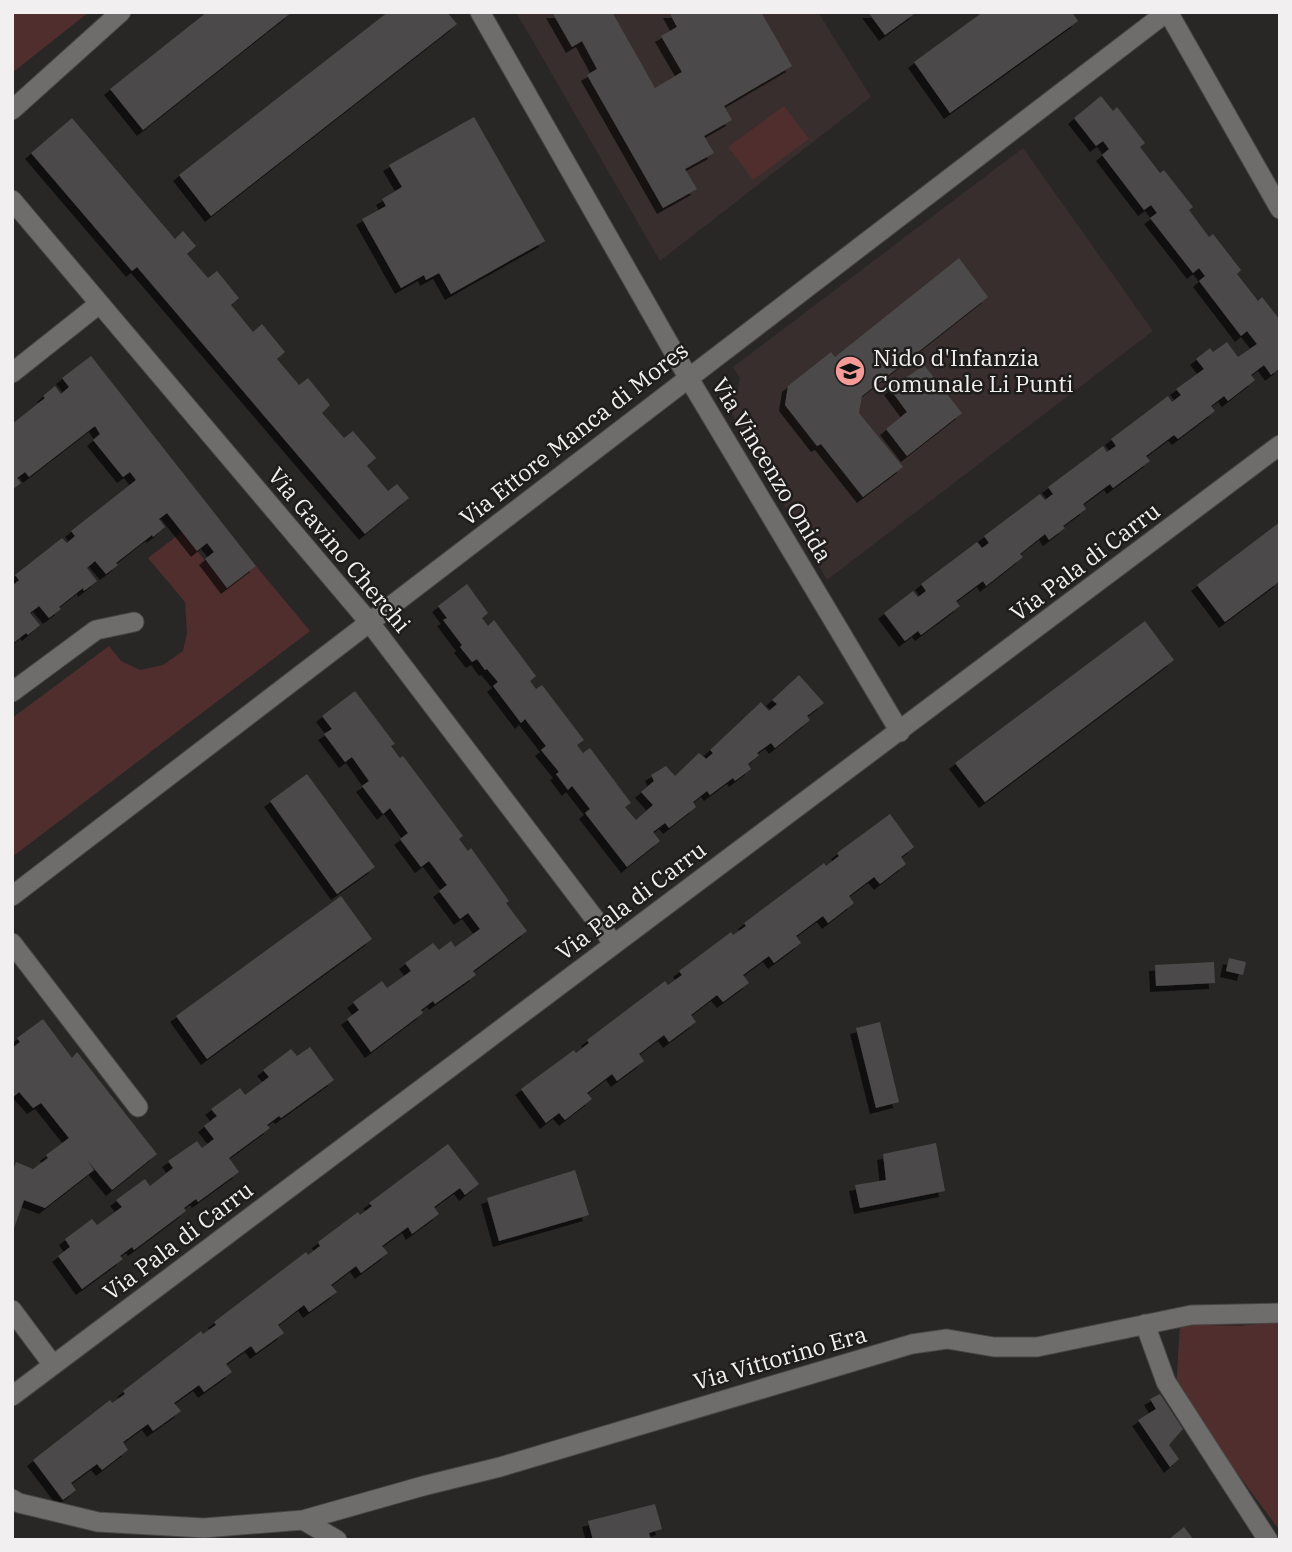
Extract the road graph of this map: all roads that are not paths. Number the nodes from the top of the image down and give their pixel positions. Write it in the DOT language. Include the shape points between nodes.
graph roads {
  1 [pos="121,12"];
  2 [pos="480,12"];
  3 [pos="1167,12"];
  4 [pos="12,110"];
  5 [pos="12,200"];
  6 [pos="1280,209"];
  7 [pos="99,304"];
  8 [pos="12,373"];
  9 [pos="688,377"];
  10 [pos="1280,445"];
  11 [pos="134,622"];
  12 [pos="370,623"];
  13 [pos="12,692"];
  14 [pos="900,732"];
  15 [pos="12,896"];
  16 [pos="12,943"];
  17 [pos="614,944"];
  18 [pos="138,1107"];
  19 [pos="12,1310"];
  20 [pos="1280,1313"];
  21 [pos="1145,1324"];
  22 [pos="53,1365"];
  23 [pos="12,1396"];
  24 [pos="12,1499"];
  25 [pos="303,1520"];
  26 [pos="204,1528"];
  27 [pos="220,1540"];
  28 [pos="337,1540"];
  29 [pos="1268,1540"];
  1 -- 4 [label="street"];
  2 -- 9 [label="street, Via Vincenzo Onida"];
  3 -- 6 [label="street"];
  3 -- 9 [label="street, Via Ettore Manca di Mores"];
  5 -- 7 [label="street, Via Gavino Cherchi"];
  7 -- 8 [label="street"];
  7 -- 12 [label="street, Via Gavino Cherchi"];
  9 -- 12 [label="street, Via Ettore Manca di Mores"];
  9 -- 14 [label="street, Via Vincenzo Onida"];
  10 -- 14 [label="street, Via Pala di Carru"];
  11 -- 13 [label="street" via="96,630"];
  12 -- 15 [label="street, Via Ettore Manca di Mores"];
  12 -- 17 [label="street, Via Gavino Cherchi"];
  14 -- 17 [label="street, Via Pala di Carru"];
  16 -- 18 [label="street"];
  17 -- 22 [label="street, Via Pala di Carru"];
  19 -- 22 [label="street"];
  20 -- 21 [label="street, Via Vittorino Era" via="1191,1315"];
  21 -- 25 [label="street, Via Vittorino Era" via="1037,1347 994,1347 947,1339 912,1344 521,1461"];
  21 -- 29 [label="street" via="1166,1382"];
  22 -- 23 [label="street, Via Pala di Carru"];
  24 -- 26 [label="street, Via Vittorino Era" via="98,1522"];
  25 -- 26 [label="street, Via Vittorino Era"];
  25 -- 28 [label="street"];
  26 -- 27 [label="street"];
}
